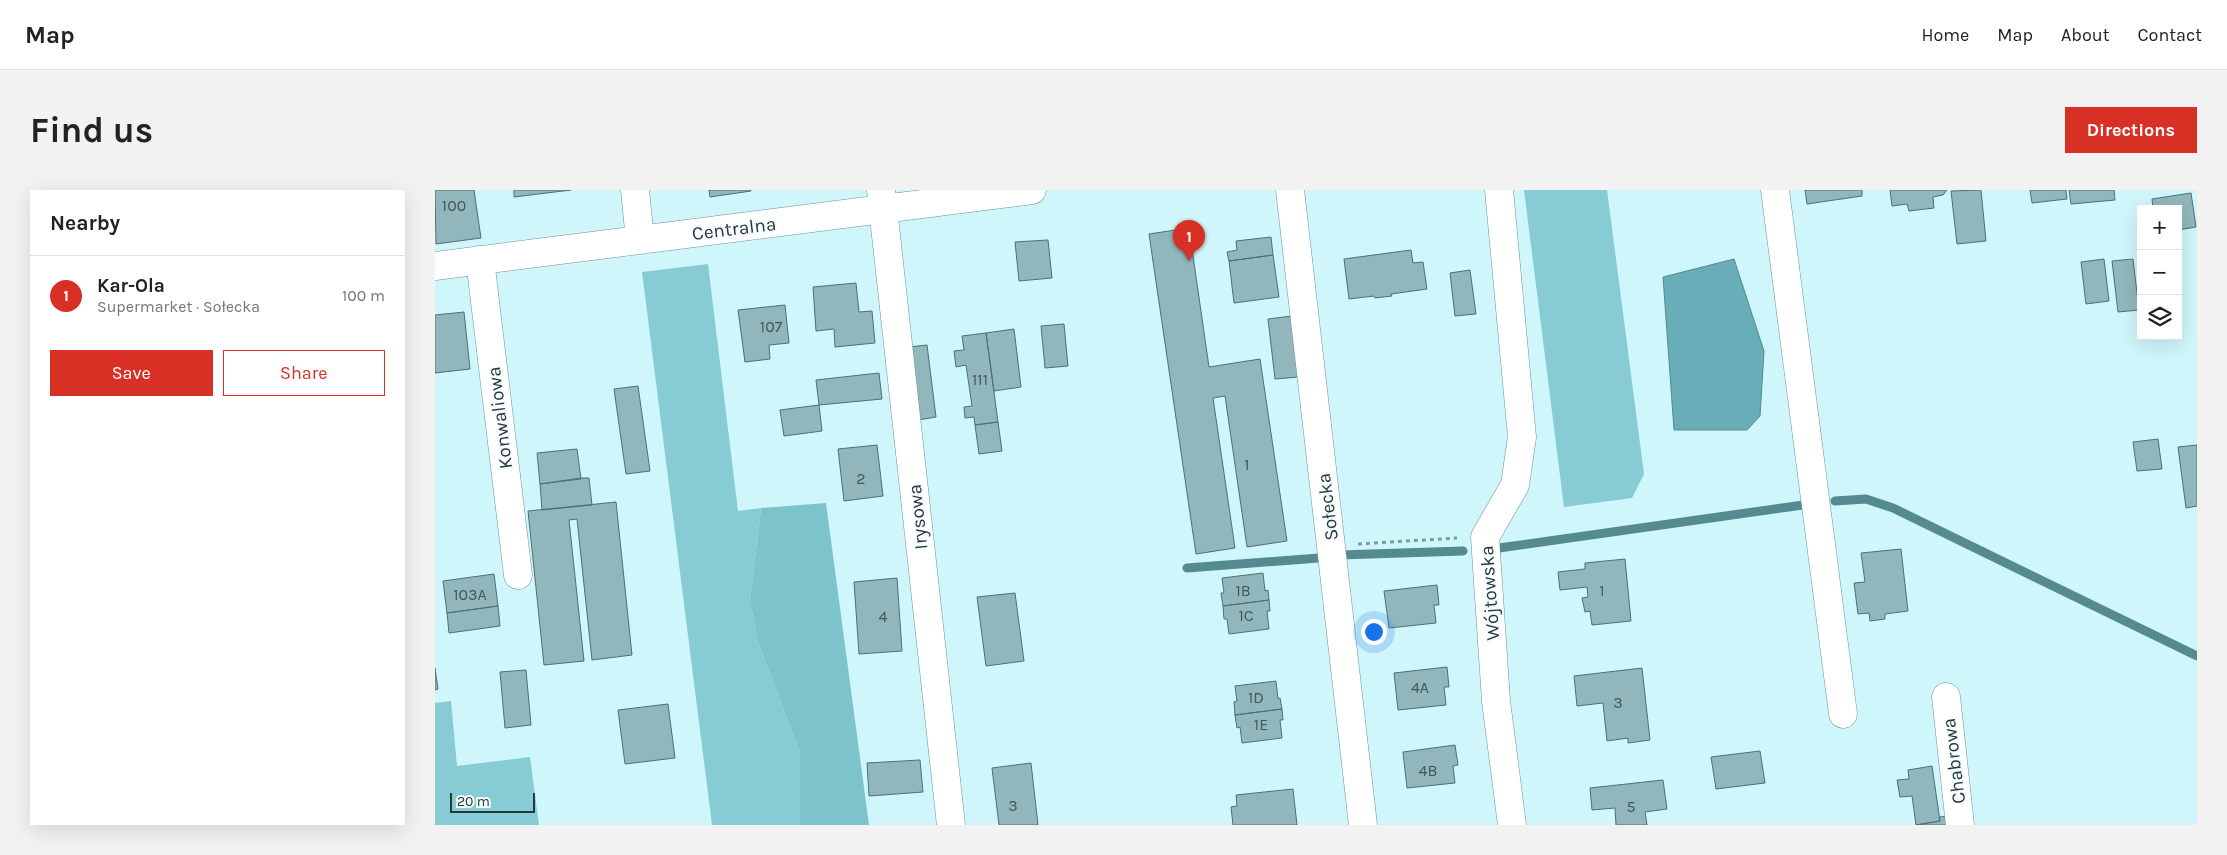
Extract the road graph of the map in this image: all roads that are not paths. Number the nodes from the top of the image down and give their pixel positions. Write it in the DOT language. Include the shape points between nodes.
graph roads {
  1 [pos="635,190"];
  2 [pos="1032,190"];
  3 [pos="1290,190"];
  4 [pos="1499,190"];
  5 [pos="1775,190"];
  6 [pos="882,199"];
  7 [pos="640,240"];
  8 [pos="480,260"];
  9 [pos="435,266"];
  10 [pos="518,575"];
  11 [pos="1946,698"];
  12 [pos="1843,714"];
  13 [pos="951,825"];
  14 [pos="1363,825"];
  15 [pos="1512,825"];
  16 [pos="1960,825"];
  1 -- 7 [label="street"];
  2 -- 6 [label="street, Centralna"];
  3 -- 14 [label="street, Sołecka"];
  4 -- 15 [label="street, Wójtowska" via="1522,437 1515,485 1485,537 1496,701"];
  5 -- 12 [label="street"];
  6 -- 7 [label="street, Centralna"];
  6 -- 13 [label="street, Irysowa"];
  7 -- 8 [label="street, Centralna"];
  8 -- 9 [label="street, Centralna"];
  8 -- 10 [label="street, Konwaliowa"];
  11 -- 16 [label="street, Chabrowa"];
}
